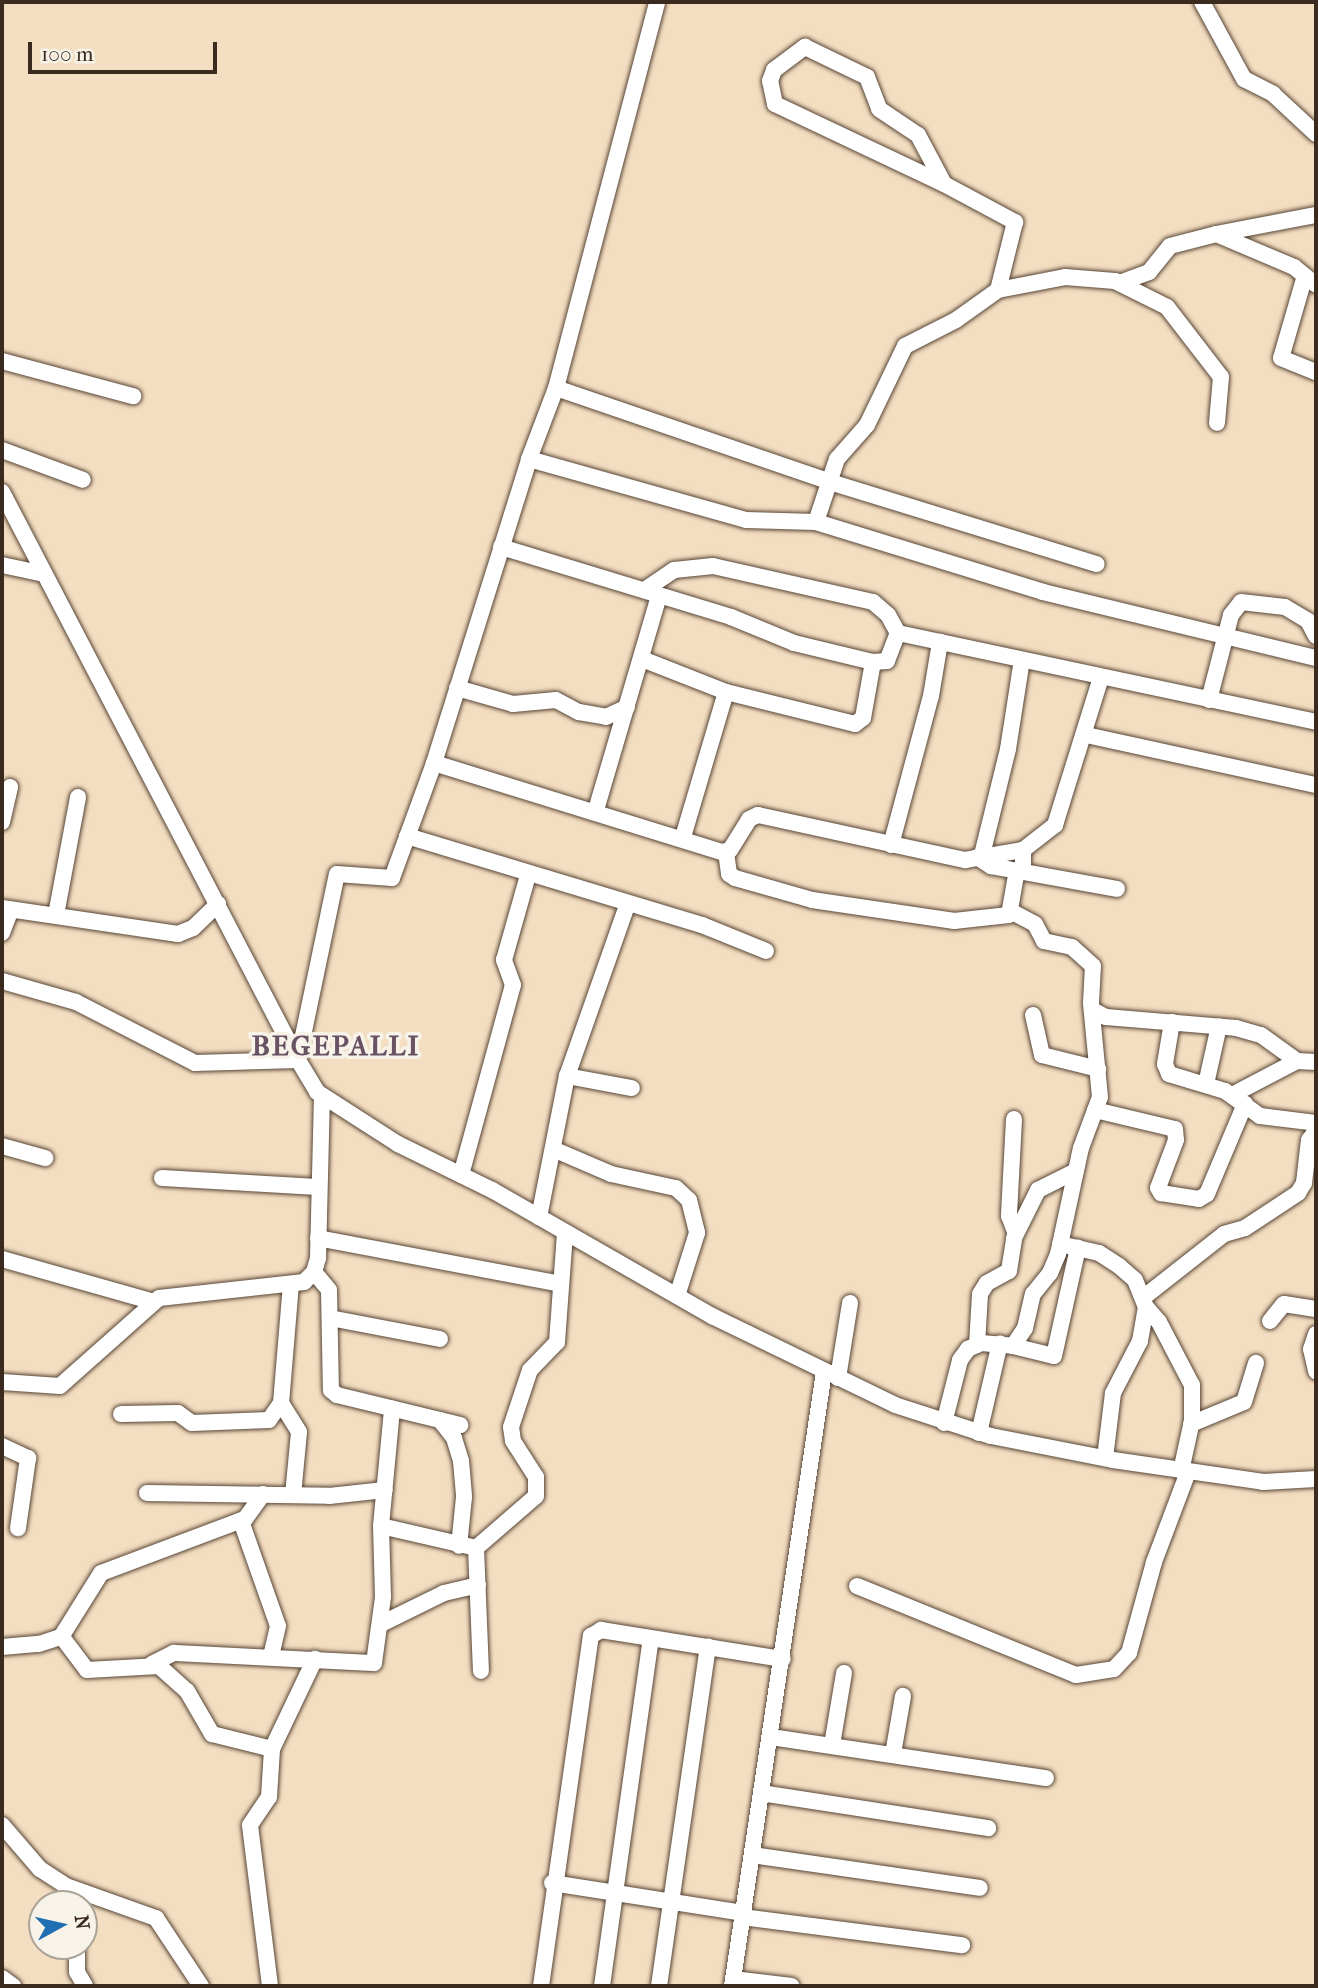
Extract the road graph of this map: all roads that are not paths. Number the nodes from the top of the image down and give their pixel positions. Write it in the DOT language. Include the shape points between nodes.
graph roads {
  1 [pos="656,2"];
  2 [pos="1202,2"];
  3 [pos="1316,134"];
  4 [pos="944,184"];
  5 [pos="1316,215"];
  6 [pos="1216,234"];
  7 [pos="1122,282"];
  8 [pos="1310,282"];
  9 [pos="998,290"];
  10 [pos="2,361"];
  11 [pos="1316,372"];
  12 [pos="556,388"];
  13 [pos="133,396"];
  14 [pos="1217,422"];
  15 [pos="2,450"];
  16 [pos="529,459"];
  17 [pos="83,481"];
  18 [pos="830,482"];
  19 [pos="2,492"];
  20 [pos="816,522"];
  21 [pos="501,547"];
  22 [pos="1097,564"];
  23 [pos="2,565"];
  24 [pos="44,574"];
  25 [pos="653,593"];
  26 [pos="898,633"];
  27 [pos="1316,636"];
  28 [pos="1224,638"];
  29 [pos="940,642"];
  30 [pos="1316,658"];
  31 [pos="642,659"];
  32 [pos="1023,660"];
  33 [pos="873,662"];
  34 [pos="1101,677"];
  35 [pos="457,688"];
  36 [pos="726,692"];
  37 [pos="1209,701"];
  38 [pos="627,707"];
  39 [pos="1316,722"];
  40 [pos="1086,735"];
  41 [pos="434,763"];
  42 [pos="1316,785"];
  43 [pos="10,786"];
  44 [pos="78,797"];
  45 [pos="596,810"];
  46 [pos="2,822"];
  47 [pos="407,836"];
  48 [pos="683,837"];
  49 [pos="891,845"];
  50 [pos="1023,850"];
  51 [pos="726,852"];
  52 [pos="979,856"];
  53 [pos="1023,870"];
  54 [pos="528,875"];
  55 [pos="1117,889"];
  56 [pos="218,904"];
  57 [pos="627,906"];
  58 [pos="7,909"];
  59 [pos="1011,911"];
  60 [pos="56,915"];
  61 [pos="2,933"];
  62 [pos="766,951"];
  63 [pos="2,981"];
  64 [pos="1094,1011"];
  65 [pos="1033,1015"];
  66 [pos="1172,1022"];
  67 [pos="1219,1026"];
  68 [pos="298,1060"];
  69 [pos="1297,1061"];
  70 [pos="1316,1062"];
  71 [pos="1098,1069"];
  72 [pos="567,1076"];
  73 [pos="1206,1084"];
  74 [pos="632,1088"];
  75 [pos="322,1096"];
  76 [pos="1238,1100"];
  77 [pos="1095,1110"];
  78 [pos="1014,1119"];
  79 [pos="1316,1124"];
  80 [pos="1316,1131"];
  81 [pos="2,1146"];
  82 [pos="552,1149"];
  83 [pos="45,1158"];
  84 [pos="1076,1171"];
  85 [pos="461,1175"];
  86 [pos="162,1178"];
  87 [pos="318,1187"];
  88 [pos="539,1217"];
  89 [pos="565,1233"];
  90 [pos="1016,1234"];
  91 [pos="318,1238"];
  92 [pos="1060,1244"];
  93 [pos="1078,1248"];
  94 [pos="2,1259"];
  95 [pos="314,1272"];
  96 [pos="290,1284"];
  97 [pos="561,1284"];
  98 [pos="677,1296"];
  99 [pos="154,1302"];
  100 [pos="1145,1302"];
  101 [pos="849,1303"];
  102 [pos="1316,1309"];
  103 [pos="330,1318"];
  104 [pos="1270,1321"];
  105 [pos="1316,1334"];
  106 [pos="440,1339"];
  107 [pos="976,1345"];
  108 [pos="1007,1345"];
  109 [pos="1256,1363"];
  110 [pos="1316,1371"];
  111 [pos="831,1375"];
  112 [pos="2,1380"];
  113 [pos="281,1403"];
  114 [pos="392,1409"];
  115 [pos="121,1413"];
  116 [pos="440,1420"];
  117 [pos="943,1423"];
  118 [pos="1191,1424"];
  119 [pos="460,1425"];
  120 [pos="979,1433"];
  121 [pos="2,1446"];
  122 [pos="1105,1458"];
  123 [pos="1185,1472"];
  124 [pos="1316,1479"];
  125 [pos="384,1490"];
  126 [pos="147,1493"];
  127 [pos="263,1494"];
  128 [pos="293,1495"];
  129 [pos="241,1521"];
  130 [pos="381,1526"];
  131 [pos="18,1528"];
  132 [pos="459,1546"];
  133 [pos="476,1548"];
  134 [pos="478,1585"];
  135 [pos="857,1586"];
  136 [pos="381,1624"];
  137 [pos="62,1637"];
  138 [pos="651,1638"];
  139 [pos="2,1647"];
  140 [pos="708,1647"];
  141 [pos="271,1656"];
  142 [pos="783,1658"];
  143 [pos="314,1659"];
  144 [pos="152,1664"];
  145 [pos="481,1671"];
  146 [pos="844,1673"];
  147 [pos="903,1696"];
  148 [pos="771,1737"];
  149 [pos="832,1745"];
  150 [pos="272,1749"];
  151 [pos="893,1754"];
  152 [pos="1046,1778"];
  153 [pos="761,1793"];
  154 [pos="2,1825"];
  155 [pos="988,1828"];
  156 [pos="752,1855"];
  157 [pos="552,1883"];
  158 [pos="66,1886"];
  159 [pos="980,1888"];
  160 [pos="68,1890"];
  161 [pos="614,1893"];
  162 [pos="672,1902"];
  163 [pos="743,1915"];
  164 [pos="962,1945"];
  165 [pos="77,1960"];
  166 [pos="2,1978"];
  167 [pos="732,1982"];
  168 [pos="13,1986"];
  169 [pos="85,1986"];
  170 [pos="201,1986"];
  171 [pos="270,1986"];
  172 [pos="541,1986"];
  173 [pos="601,1986"];
  174 [pos="659,1986"];
  175 [pos="792,1986"];
  1 -- 12 [label="street"];
  2 -- 3 [label="street" via="1244,79 1273,94"];
  4 -- 4 [label="street" via="775,104 770,81 774,71 805,47 864,75 879,109 920,138"];
  4 -- 9 [label="street" via="1014,222"];
  5 -- 6 [label="street"];
  6 -- 7 [label="street" via="1170,246 1149,272"];
  6 -- 8 [label="street" via="1294,267"];
  7 -- 9 [label="street" via="1065,277"];
  7 -- 14 [label="street" via="1170,309 1220,375"];
  8 -- 11 [label="street" via="1281,358"];
  9 -- 18 [label="street" via="956,320 905,346 867,425 837,459"];
  10 -- 13 [label="street"];
  12 -- 16 [label="street"];
  12 -- 18 [label="street"];
  15 -- 17 [label="street"];
  16 -- 20 [label="street" via="746,520"];
  16 -- 21 [label="street"];
  18 -- 20 [label="street"];
  18 -- 22 [label="street"];
  19 -- 24 [label="street"];
  20 -- 28 [label="street" via="1042,592"];
  21 -- 25 [label="street"];
  21 -- 35 [label="street"];
  23 -- 24 [label="street"];
  24 -- 56 [label="street"];
  25 -- 26 [label="street" via="674,569 713,566 877,604"];
  25 -- 31 [label="street"];
  25 -- 33 [label="street" via="735,618 793,643"];
  26 -- 29 [label="street"];
  26 -- 33 [label="street" via="887,661"];
  27 -- 28 [label="street" via="1308,621 1285,607 1247,600 1233,611"];
  28 -- 30 [label="street"];
  28 -- 37 [label="street"];
  29 -- 32 [label="street"];
  29 -- 49 [label="street" via="931,696"];
  31 -- 36 [label="street"];
  31 -- 38 [label="street"];
  32 -- 34 [label="street"];
  32 -- 52 [label="street" via="1009,749"];
  33 -- 36 [label="street" via="860,723"];
  34 -- 37 [label="street"];
  34 -- 40 [label="street"];
  35 -- 38 [label="street" via="517,704 556,699 579,712 606,717"];
  35 -- 41 [label="street"];
  36 -- 48 [label="street"];
  37 -- 39 [label="street"];
  38 -- 45 [label="street"];
  40 -- 42 [label="street"];
  40 -- 50 [label="street" via="1057,822"];
  41 -- 45 [label="street"];
  41 -- 47 [label="street"];
  43 -- 46 [label="street"];
  44 -- 60 [label="street"];
  45 -- 48 [label="street"];
  47 -- 54 [label="street"];
  47 -- 68 [label="street" via="392,878 337,874"];
  48 -- 51 [label="street"];
  49 -- 51 [label="street" via="758,815 749,819"];
  49 -- 52 [label="street" via="959,861"];
  50 -- 52 [label="street"];
  50 -- 53 [label="street"];
  51 -- 59 [label="street" via="732,876 812,900 949,921 1007,916"];
  52 -- 53 [label="street" via="991,866"];
  53 -- 55 [label="street"];
  53 -- 59 [label="street" via="1016,876"];
  54 -- 57 [label="street"];
  54 -- 85 [label="street" via="504,960 513,985"];
  56 -- 60 [label="street" via="193,928 178,934"];
  56 -- 68 [label="street"];
  57 -- 62 [label="street" via="702,925"];
  57 -- 72 [label="street"];
  58 -- 60 [label="street"];
  58 -- 61 [label="street"];
  59 -- 64 [label="street" via="1035,924 1044,941 1085,955 1093,966"];
  63 -- 68 [label="street" via="76,1002 195,1063"];
  64 -- 66 [label="street" via="1106,1017"];
  64 -- 71 [label="street"];
  65 -- 71 [label="street" via="1042,1055"];
  66 -- 67 [label="street"];
  66 -- 73 [label="street" via="1166,1070 1177,1079"];
  67 -- 69 [label="street" via="1261,1035"];
  67 -- 73 [label="street"];
  68 -- 75 [label="street"];
  69 -- 70 [label="street"];
  69 -- 76 [label="street"];
  71 -- 77 [label="street" via="1100,1097"];
  72 -- 74 [label="street"];
  72 -- 82 [label="street"];
  73 -- 76 [label="street"];
  75 -- 85 [label="street" via="398,1144"];
  75 -- 87 [label="street"];
  76 -- 77 [label="street" via="1207,1194 1199,1199 1161,1194 1158,1188 1176,1140 1175,1129"];
  76 -- 79 [label="street" via="1275,1121"];
  77 -- 84 [label="street"];
  78 -- 90 [label="street" via="1009,1216"];
  80 -- 100 [label="street" via="1309,1140 1304,1183 1298,1193 1245,1228 1224,1234"];
  81 -- 83 [label="street"];
  82 -- 88 [label="street"];
  82 -- 98 [label="street" via="611,1174 676,1188 689,1200 697,1233"];
  84 -- 90 [label="street" via="1038,1190"];
  84 -- 92 [label="street"];
  85 -- 88 [label="street"];
  86 -- 87 [label="street"];
  87 -- 91 [label="street"];
  88 -- 89 [label="street"];
  89 -- 97 [label="street"];
  89 -- 98 [label="street"];
  90 -- 107 [label="street" via="1009,1271 987,1283 980,1294"];
  91 -- 95 [label="street"];
  91 -- 97 [label="street"];
  92 -- 93 [label="street"];
  92 -- 108 [label="street" via="1050,1273 1033,1294 1025,1328"];
  93 -- 100 [label="street" via="1099,1253 1119,1266 1135,1280"];
  93 -- 108 [label="street" via="1054,1356"];
  94 -- 99 [label="street"];
  95 -- 96 [label="street" via="304,1282"];
  95 -- 103 [label="street" via="327,1283"];
  96 -- 99 [label="street" via="173,1294"];
  96 -- 113 [label="street"];
  97 -- 133 [label="street" via="557,1342 530,1370 511,1427 513,1441 536,1477 538,1489 489,1541"];
  98 -- 111 [label="street"];
  99 -- 112 [label="street" via="60,1386"];
  100 -- 118 [label="street" via="1192,1385"];
  100 -- 122 [label="street" via="1140,1341 1113,1393"];
  101 -- 111 [label="street"];
  102 -- 104 [label="street" via="1284,1304"];
  103 -- 106 [label="street"];
  103 -- 114 [label="street" via="331,1390"];
  105 -- 110 [label="street" via="1311,1349"];
  107 -- 108 [label="street"];
  107 -- 117 [label="street" via="960,1360"];
  108 -- 120 [label="street"];
  109 -- 118 [label="street" via="1244,1402"];
  111 -- 117 [label="street"];
  111 -- 142 [label="street"];
  113 -- 115 [label="street" via="269,1420 261,1423 192,1423 178,1413"];
  113 -- 128 [label="street" via="299,1432"];
  114 -- 116 [label="street"];
  114 -- 125 [label="street"];
  116 -- 119 [label="street"];
  116 -- 132 [label="street" via="454,1438 461,1461 464,1497"];
  117 -- 120 [label="street"];
  118 -- 123 [label="street"];
  120 -- 122 [label="street"];
  121 -- 131 [label="street" via="28,1458"];
  122 -- 123 [label="street"];
  123 -- 124 [label="street" via="1263,1482"];
  123 -- 135 [label="street" via="1129,1653 1114,1669 1076,1675"];
  125 -- 128 [label="street"];
  125 -- 130 [label="street"];
  126 -- 127 [label="street"];
  127 -- 128 [label="street"];
  127 -- 129 [label="street"];
  129 -- 137 [label="street" via="101,1573"];
  129 -- 141 [label="street" via="278,1626"];
  130 -- 132 [label="street"];
  130 -- 136 [label="street"];
  132 -- 133 [label="street"];
  133 -- 134 [label="street"];
  134 -- 136 [label="street" via="444,1593"];
  134 -- 145 [label="street"];
  136 -- 143 [label="street" via="377,1658 370,1666"];
  137 -- 139 [label="street"];
  137 -- 144 [label="street" via="87,1670"];
  138 -- 140 [label="street"];
  138 -- 157 [label="street" via="601,1630 591,1636"];
  138 -- 161 [label="street"];
  140 -- 142 [label="street"];
  140 -- 162 [label="street"];
  141 -- 143 [label="street"];
  141 -- 144 [label="street" via="174,1653"];
  142 -- 148 [label="street"];
  143 -- 150 [label="street"];
  144 -- 150 [label="street" via="169,1672 187,1691 212,1734"];
  146 -- 149 [label="street"];
  147 -- 151 [label="street"];
  148 -- 149 [label="street"];
  148 -- 153 [label="street"];
  149 -- 151 [label="street"];
  150 -- 171 [label="street" via="271,1793 250,1825"];
  151 -- 152 [label="street"];
  153 -- 155 [label="street"];
  153 -- 156 [label="street"];
  154 -- 158 [label="street" via="40,1869"];
  156 -- 159 [label="street"];
  156 -- 163 [label="street"];
  157 -- 161 [label="street"];
  157 -- 172 [label="street"];
  158 -- 160 [label="street"];
  158 -- 170 [label="street" via="156,1919"];
  161 -- 162 [label="street"];
  161 -- 173 [label="street"];
  162 -- 163 [label="street"];
  162 -- 174 [label="street"];
  163 -- 164 [label="street"];
  163 -- 167 [label="street"];
  165 -- 169 [label="street" via="77,1972"];
  166 -- 168 [label="street"];
  167 -- 175 [label="street"];
}
